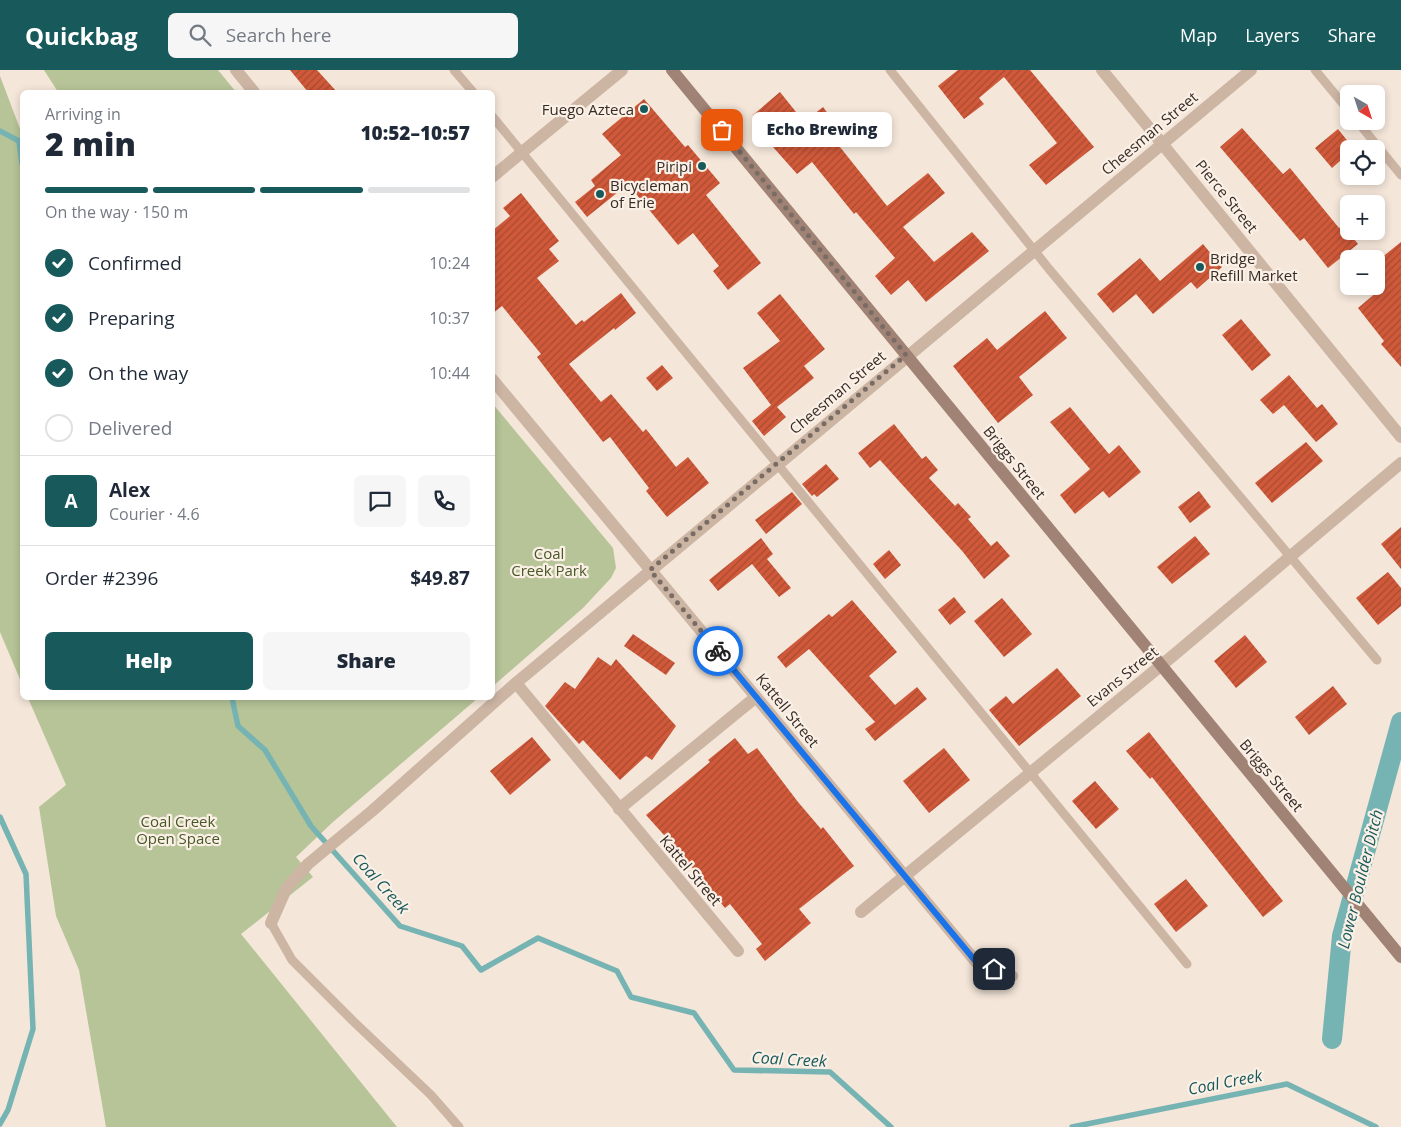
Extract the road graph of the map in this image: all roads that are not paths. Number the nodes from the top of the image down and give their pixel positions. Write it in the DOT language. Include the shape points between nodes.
graph roads {
  1 [pos="236,70"];
  2 [pos="454,70"];
  3 [pos="622,70"];
  4 [pos="672,70"];
  5 [pos="890,70"];
  6 [pos="1102,70"];
  7 [pos="1251,70"];
  8 [pos="1315,70"];
  9 [pos="252,90"];
  10 [pos="471,90"];
  11 [pos="1340,100"];
  12 [pos="495,120"];
  13 [pos="1364,130"];
  14 [pos="1162,143"];
  15 [pos="522,152"];
  16 [pos="1401,174"];
  17 [pos="495,175"];
  18 [pos="1034,249"];
  19 [pos="906,355"];
  20 [pos="495,383"];
  21 [pos="1401,437"];
  22 [pos="777,463"];
  23 [pos="1401,464"];
  24 [pos="1290,557"];
  25 [pos="650,570"];
  26 [pos="1376,660"];
  27 [pos="1160,666"];
  28 [pos="516,683"];
  29 [pos="756,697"];
  30 [pos="1031,771"];
  31 [pos="619,809"];
  32 [pos="904,876"];
  33 [pos="861,912"];
  34 [pos="271,923"];
  35 [pos="738,951"];
  36 [pos="1401,957"];
  37 [pos="1187,964"];
  38 [pos="1012,976"];
  39 [pos="459,1127"];
  1 -- 9 [label="street"];
  2 -- 10 [label="lane"];
  3 -- 15 [label="street"];
  4 -- 19 [label="street, Briggs Street"];
  5 -- 18 [label="lane"];
  6 -- 14 [label="street, Pierce Street"];
  7 -- 14 [label="street, Cheesman Street"];
  8 -- 11 [label="lane"];
  12 -- 15 [label="lane"];
  13 -- 16 [label="lane"];
  14 -- 18 [label="street, Cheesman Street"];
  14 -- 21 [label="street, Pierce Street"];
  15 -- 17 [label="street"];
  15 -- 22 [label="lane"];
  18 -- 19 [label="street, Cheesman Street"];
  18 -- 24 [label="lane"];
  19 -- 22 [label="street, Cheesman Street"];
  19 -- 27 [label="street, Briggs Street"];
  20 -- 25 [label="street, Kattell Street"];
  22 -- 25 [label="street, Cheesman Street"];
  22 -- 30 [label="lane"];
  23 -- 24 [label="street, Evans Street"];
  24 -- 26 [label="lane"];
  24 -- 27 [label="street, Evans Street"];
  25 -- 28 [label="street, Cheesman Street"];
  25 -- 29 [label="street, Kattell Street"];
  27 -- 30 [label="street, Evans Street"];
  27 -- 36 [label="street, Briggs Street"];
  28 -- 31 [label="street, Kattel Street"];
  28 -- 34 [label="street, Cheesman Street" via="308,864 286,889"];
  29 -- 31 [label="street"];
  29 -- 32 [label="street, Kattell Street"];
  30 -- 32 [label="street, Evans Street"];
  30 -- 37 [label="lane"];
  31 -- 35 [label="street, Kattel Street"];
  32 -- 33 [label="street, Evans Street"];
  32 -- 38 [label="street, Kattell Street" via="977,963"];
  34 -- 39 [label="lane" via="292,960"];
}
